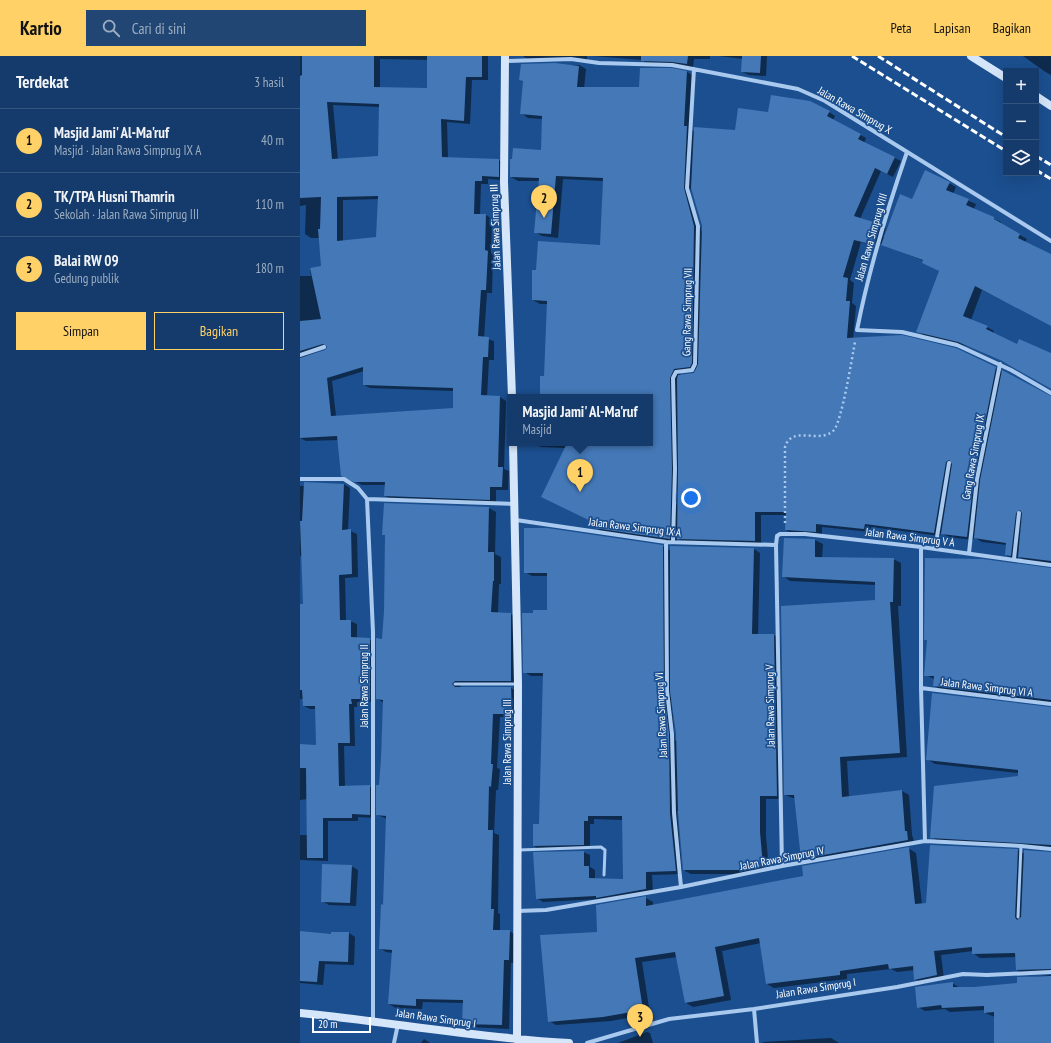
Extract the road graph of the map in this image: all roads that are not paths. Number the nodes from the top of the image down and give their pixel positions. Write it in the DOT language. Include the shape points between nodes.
graph roads {
  1 [pos="971,56"];
  2 [pos="505,59"];
  3 [pos="694,70"];
  4 [pos="1003,76"];
  5 [pos="1039,98"];
  6 [pos="1050,103"];
  7 [pos="907,152"];
  8 [pos="1051,241"];
  9 [pos="324,347"];
  10 [pos="300,355"];
  11 [pos="1000,364"];
  12 [pos="1051,393"];
  13 [pos="512,394"];
  14 [pos="513,446"];
  15 [pos="949,463"];
  16 [pos="300,479"];
  17 [pos="367,499"];
  18 [pos="514,504"];
  19 [pos="1018,513"];
  20 [pos="516,520"];
  21 [pos="666,542"];
  22 [pos="673,542"];
  23 [pos="776,545"];
  24 [pos="921,547"];
  25 [pos="935,549"];
  26 [pos="969,553"];
  27 [pos="1014,559"];
  28 [pos="1051,564"];
  29 [pos="455,684"];
  30 [pos="518,684"];
  31 [pos="922,688"];
  32 [pos="1051,704"];
  33 [pos="925,841"];
  34 [pos="1021,846"];
  35 [pos="1051,849"];
  36 [pos="518,850"];
  37 [pos="782,866"];
  38 [pos="604,875"];
  39 [pos="681,887"];
  40 [pos="517,911"];
  41 [pos="1018,917"];
  42 [pos="1051,972"];
  43 [pos="754,1009"];
  44 [pos="300,1013"];
  45 [pos="373,1020"];
  46 [pos="398,1024"];
  47 [pos="518,1040"];
  48 [pos="394,1043"];
  49 [pos="569,1043"];
  50 [pos="587,1043"];
  51 [pos="757,1043"];
  1 -- 4 [label="street"];
  2 -- 3 [label="street, Jalan Rawa Simprug X" via="572,59 599,63 667,65"];
  2 -- 13 [label="street, Jalan Rawa Simprug III" via="504,182"];
  3 -- 7 [label="street, Jalan Rawa Simprug X" via="798,89 825,101"];
  3 -- 22 [label="street, Gang Rawa Simprug VII" via="687,188 698,226 695,364 692,370 676,372 673,378"];
  5 -- 6 [label="street"];
  7 -- 8 [label="street, Jalan Rawa Simprug X"];
  7 -- 11 [label="street, Jalan Rawa Simprug VIII" via="885,217 857,330 902,332 957,344"];
  9 -- 10 [label="street"];
  11 -- 12 [label="street"];
  11 -- 26 [label="street, Gang Rawa Simprug IX" via="977,479"];
  14 -- 18 [label="street, Jalan Rawa Simprug III"];
  15 -- 25 [label="street"];
  16 -- 17 [label="street" via="344,479 358,488"];
  17 -- 18 [label="street"];
  17 -- 45 [label="street, Jalan Rawa Simprug II" via="372,632"];
  18 -- 20 [label="street, Jalan Rawa Simprug III"];
  19 -- 27 [label="street"];
  20 -- 21 [label="street, Jalan Rawa Simprug IX A"];
  20 -- 30 [label="street, Jalan Rawa Simprug III"];
  21 -- 22 [label="street, Jalan Rawa Simprug IX A"];
  21 -- 39 [label="street, Jalan Rawa Simprug VI" via="667,691"];
  22 -- 23 [label="street, Jalan Rawa Simprug IX A"];
  23 -- 24 [label="street, Jalan Rawa Simprug V A" via="777,536 805,534"];
  23 -- 37 [label="street, Jalan Rawa Simprug V"];
  24 -- 25 [label="street, Jalan Rawa Simprug V A"];
  24 -- 31 [label="street"];
  25 -- 26 [label="street, Jalan Rawa Simprug V A"];
  26 -- 27 [label="street, Jalan Rawa Simprug V A"];
  27 -- 28 [label="street, Jalan Rawa Simprug V A"];
  29 -- 30 [label="lane"];
  30 -- 36 [label="street, Jalan Rawa Simprug III"];
  31 -- 32 [label="street, Jalan Rawa Simprug VI A"];
  31 -- 33 [label="street"];
  33 -- 34 [label="street, Jalan Rawa Simprug IV"];
  33 -- 37 [label="street, Jalan Rawa Simprug IV"];
  34 -- 35 [label="street, Jalan Rawa Simprug IV"];
  34 -- 41 [label="lane"];
  36 -- 38 [label="lane" via="601,847 605,850"];
  36 -- 40 [label="street, Jalan Rawa Simprug III"];
  37 -- 39 [label="street, Jalan Rawa Simprug IV"];
  39 -- 40 [label="street, Jalan Rawa Simprug IV" via="546,910"];
  40 -- 47 [label="street, Jalan Rawa Simprug III"];
  42 -- 43 [label="street, Jalan Rawa Simprug I" via="963,974"];
  43 -- 50 [label="street, Jalan Rawa Simprug I" via="669,1019"];
  43 -- 51 [label="street"];
  44 -- 45 [label="street, Jalan Rawa Simprug I"];
  45 -- 46 [label="street, Jalan Rawa Simprug I"];
  46 -- 47 [label="street, Jalan Rawa Simprug I"];
  46 -- 48 [label="street"];
  47 -- 49 [label="street, Jalan Rawa Simprug I"];
}
